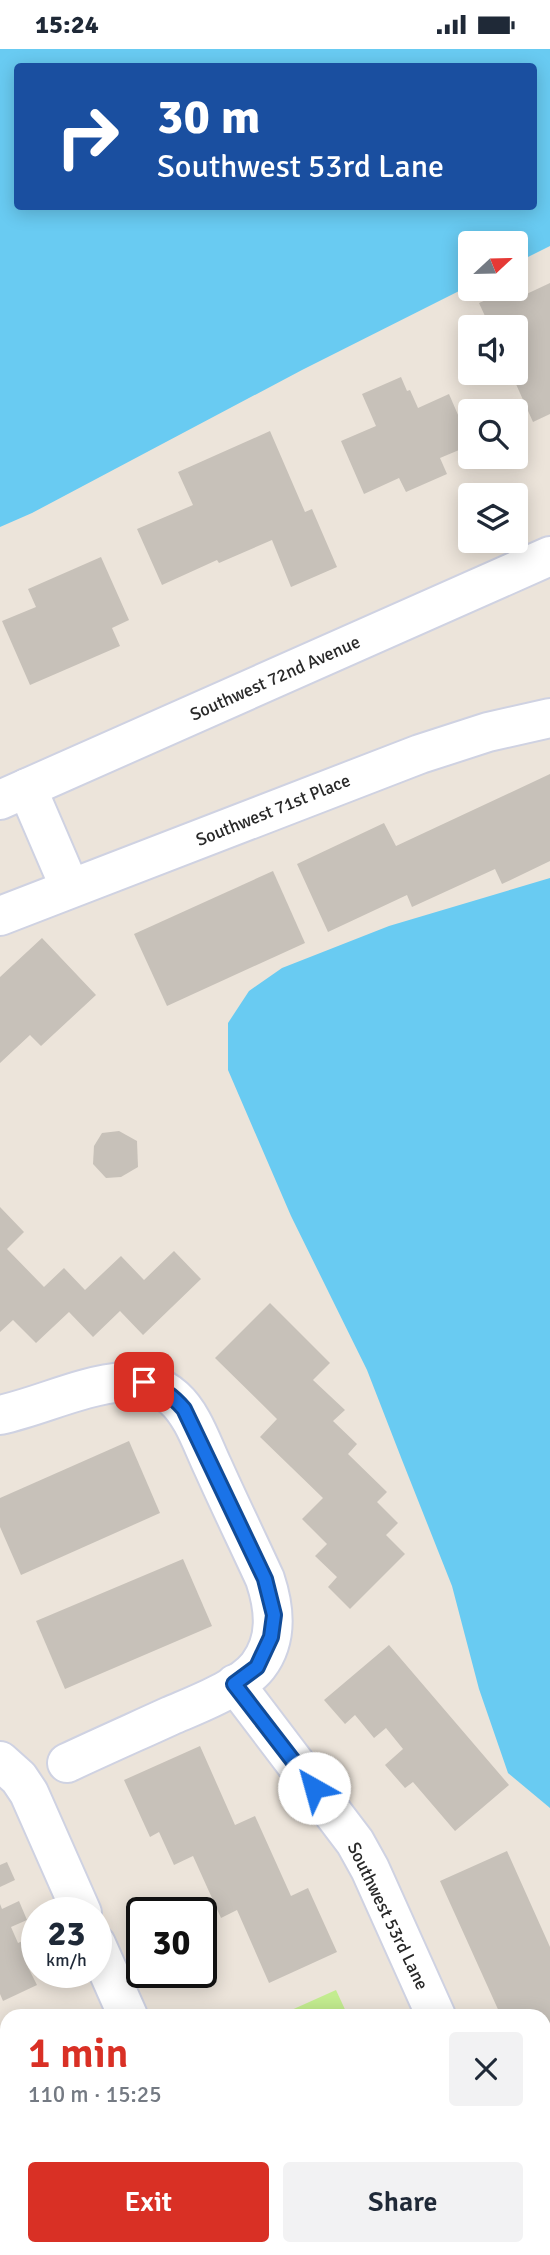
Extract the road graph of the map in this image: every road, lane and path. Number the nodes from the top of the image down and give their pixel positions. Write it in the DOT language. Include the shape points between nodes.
graph roads {
  1 [pos="550,556"];
  2 [pos="550,718"];
  3 [pos="13,794"];
  4 [pos="70,888"];
  5 [pos="0,916"];
  6 [pos="0,1415"];
  7 [pos="234,1684"];
  8 [pos="0,1761"];
  9 [pos="67,1763"];
  10 [pos="75,1897"];
  11 [pos="112,1980"];
  12 [pos="125,2009"];
  13 [pos="433,2009"];
  1 -- 3 [label="street, Southwest 72nd Avenue"];
  2 -- 4 [label="street, Southwest 71st Place" via="420,754"];
  3 -- 4 [label="street"];
  4 -- 5 [label="street, Southwest 71st Place"];
  6 -- 7 [label="street" via="124,1382 144,1382 174,1397 184,1409 265,1579 274,1615 271,1637 257,1667"];
  7 -- 9 [label="street"];
  7 -- 13 [label="street, Southwest 53rd Lane" via="355,1842"];
  8 -- 10 [label="street" via="29,1793"];
  11 -- 12 [label="street"];
}
